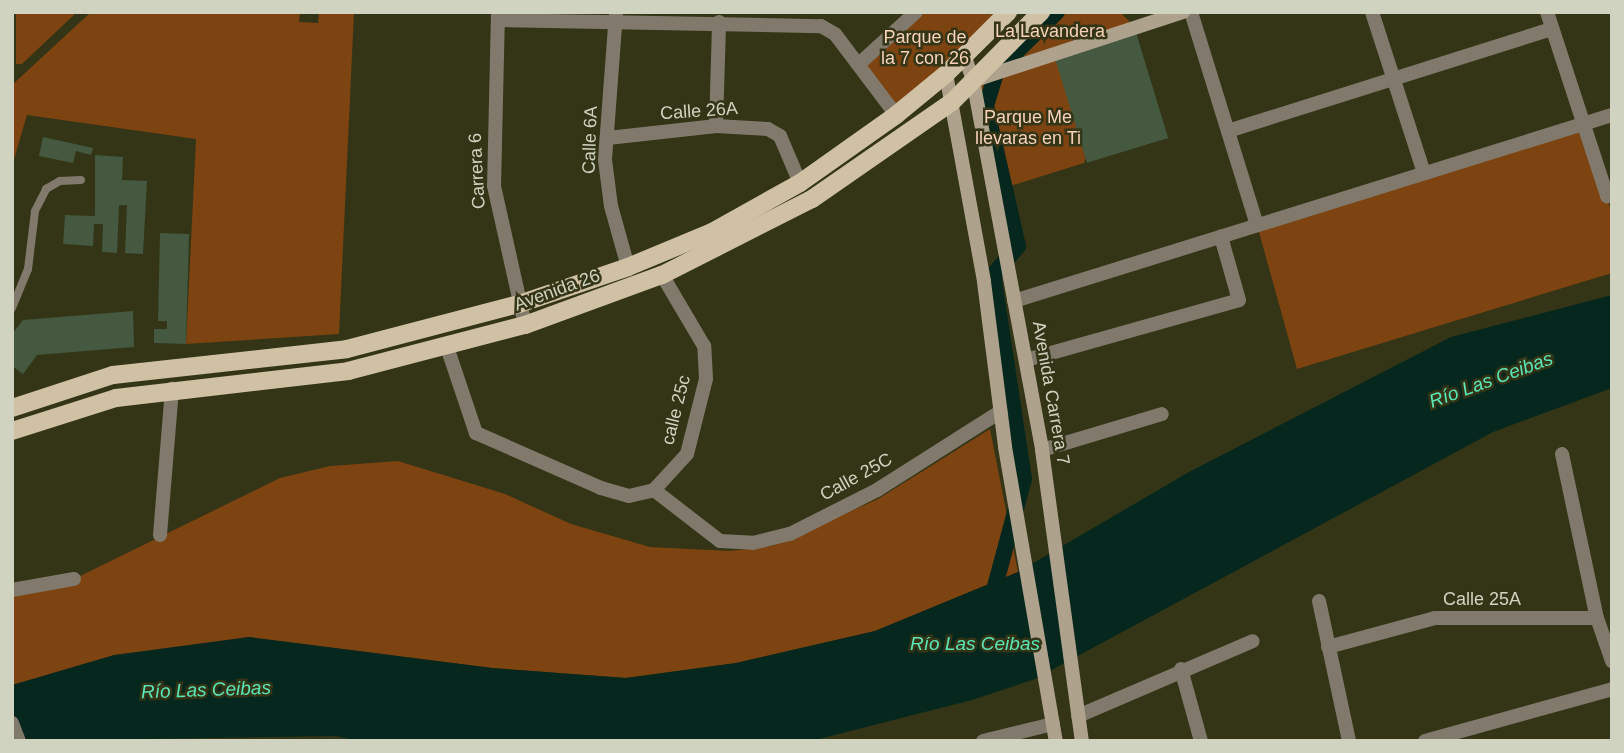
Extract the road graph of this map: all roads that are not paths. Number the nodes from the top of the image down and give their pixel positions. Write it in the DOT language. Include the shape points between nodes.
graph roads {
  1 [pos="916,12"];
  2 [pos="1008,12"];
  3 [pos="1041,12"];
  4 [pos="1183,12"];
  5 [pos="1191,12"];
  6 [pos="1372,12"];
  7 [pos="1547,12"];
  8 [pos="498,16"];
  9 [pos="616,17"];
  10 [pos="743,18"];
  11 [pos="719,22"];
  12 [pos="1552,29"];
  13 [pos="964,55"];
  14 [pos="859,64"];
  15 [pos="946,74"];
  16 [pos="1394,79"];
  17 [pos="974,80"];
  18 [pos="952,102"];
  19 [pos="897,115"];
  20 [pos="1612,115"];
  21 [pos="1583,124"];
  22 [pos="716,126"];
  23 [pos="1228,131"];
  24 [pos="608,138"];
  25 [pos="1424,173"];
  26 [pos="81,180"];
  27 [pos="800,183"];
  28 [pos="1612,195"];
  29 [pos="1257,225"];
  30 [pos="1220,237"];
  31 [pos="628,267"];
  32 [pos="662,275"];
  33 [pos="1014,301"];
  34 [pos="519,304"];
  35 [pos="12,308"];
  36 [pos="525,325"];
  37 [pos="447,347"];
  38 [pos="1026,360"];
  39 [pos="172,388"];
  40 [pos="12,408"];
  41 [pos="1000,412"];
  42 [pos="1162,414"];
  43 [pos="12,431"];
  44 [pos="1042,450"];
  45 [pos="1562,454"];
  46 [pos="654,490"];
  47 [pos="160,535"];
  48 [pos="74,579"];
  49 [pos="12,590"];
  50 [pos="1319,601"];
  51 [pos="1597,618"];
  52 [pos="1253,641"];
  53 [pos="1328,647"];
  54 [pos="1612,661"];
  55 [pos="1181,669"];
  56 [pos="1612,689"];
  57 [pos="1078,716"];
  58 [pos="12,723"];
  59 [pos="1053,724"];
  60 [pos="1482,726"];
  61 [pos="19,741"];
  62 [pos="983,741"];
  63 [pos="1056,741"];
  64 [pos="1082,741"];
  65 [pos="1201,741"];
  66 [pos="1349,741"];
  67 [pos="1425,741"];
  68 [pos="1487,741"];
  1 -- 14 [label="street"];
  2 -- 13 [label="main road, Avenida 26"];
  3 -- 17 [label="main road, Avenida 26"];
  4 -- 17 [label="main road"];
  5 -- 23 [label="street"];
  6 -- 16 [label="street"];
  7 -- 12 [label="street"];
  8 -- 9 [label="street"];
  8 -- 34 [label="street, Carrera 6" via="494,186"];
  9 -- 11 [label="street"];
  9 -- 24 [label="street, Calle 6A"];
  10 -- 11 [label="street"];
  10 -- 14 [label="street" via="821,26 835,34"];
  11 -- 22 [label="street"];
  12 -- 16 [label="street"];
  12 -- 21 [label="street"];
  13 -- 15 [label="main road, Avenida 26"];
  13 -- 17 [label="main road, Avenida Carrera 7"];
  14 -- 19 [label="street"];
  15 -- 18 [label="main road"];
  15 -- 19 [label="main road, Avenida 26"];
  16 -- 23 [label="street"];
  16 -- 25 [label="street"];
  17 -- 18 [label="main road, Avenida 26"];
  17 -- 33 [label="main road, Avenida Carrera 7"];
  18 -- 32 [label="main road, Avenida 26" via="812,199"];
  18 -- 41 [label="main road" via="984,282"];
  19 -- 27 [label="main road, Avenida 26"];
  20 -- 21 [label="street"];
  21 -- 25 [label="street"];
  21 -- 28 [label="street" via="1607,196"];
  22 -- 24 [label="street, Calle 26A"];
  22 -- 27 [label="street, Calle 26A" via="776,132"];
  23 -- 29 [label="street"];
  24 -- 31 [label="street, Calle 6A" via="605,160 611,206"];
  25 -- 29 [label="street"];
  26 -- 35 [label="lane" via="60,181 46,189 36,211 28,269"];
  27 -- 31 [label="main road, Avenida 26" via="712,232"];
  29 -- 30 [label="street"];
  30 -- 33 [label="street"];
  30 -- 38 [label="street" via="1239,300"];
  31 -- 34 [label="main road, Avenida 26"];
  32 -- 36 [label="main road, Avenida 26"];
  32 -- 46 [label="street, calle 25c" via="704,346 706,379 687,454"];
  33 -- 38 [label="main road, Avenida Carrera 7"];
  34 -- 36 [label="street, Carrera 6"];
  34 -- 40 [label="main road, Avenida 26" via="319,354 113,375"];
  36 -- 37 [label="main road, Avenida 26"];
  37 -- 39 [label="main road, Avenida 26" via="321,376"];
  37 -- 46 [label="street" via="476,433 601,488 629,496"];
  38 -- 44 [label="main road, Avenida Carrera 7"];
  39 -- 43 [label="main road, Avenida 26" via="116,398"];
  39 -- 47 [label="street"];
  41 -- 46 [label="street, Calle 25C" via="877,490 790,534 752,543 720,541"];
  41 -- 59 [label="main road"];
  42 -- 44 [label="street"];
  44 -- 57 [label="main road, Avenida Carrera 7"];
  45 -- 51 [label="street"];
  48 -- 49 [label="street"];
  50 -- 53 [label="street"];
  51 -- 53 [label="street, Calle 25A" via="1435,618"];
  51 -- 54 [label="street"];
  52 -- 55 [label="street"];
  53 -- 66 [label="street"];
  55 -- 57 [label="street"];
  55 -- 65 [label="street"];
  56 -- 60 [label="street"];
  57 -- 64 [label="main road, Avenida Carrera 7"];
  58 -- 61 [label="street"];
  59 -- 62 [label="street"];
  59 -- 63 [label="main road"];
  60 -- 67 [label="street"];
  60 -- 68 [label="street"];
}
